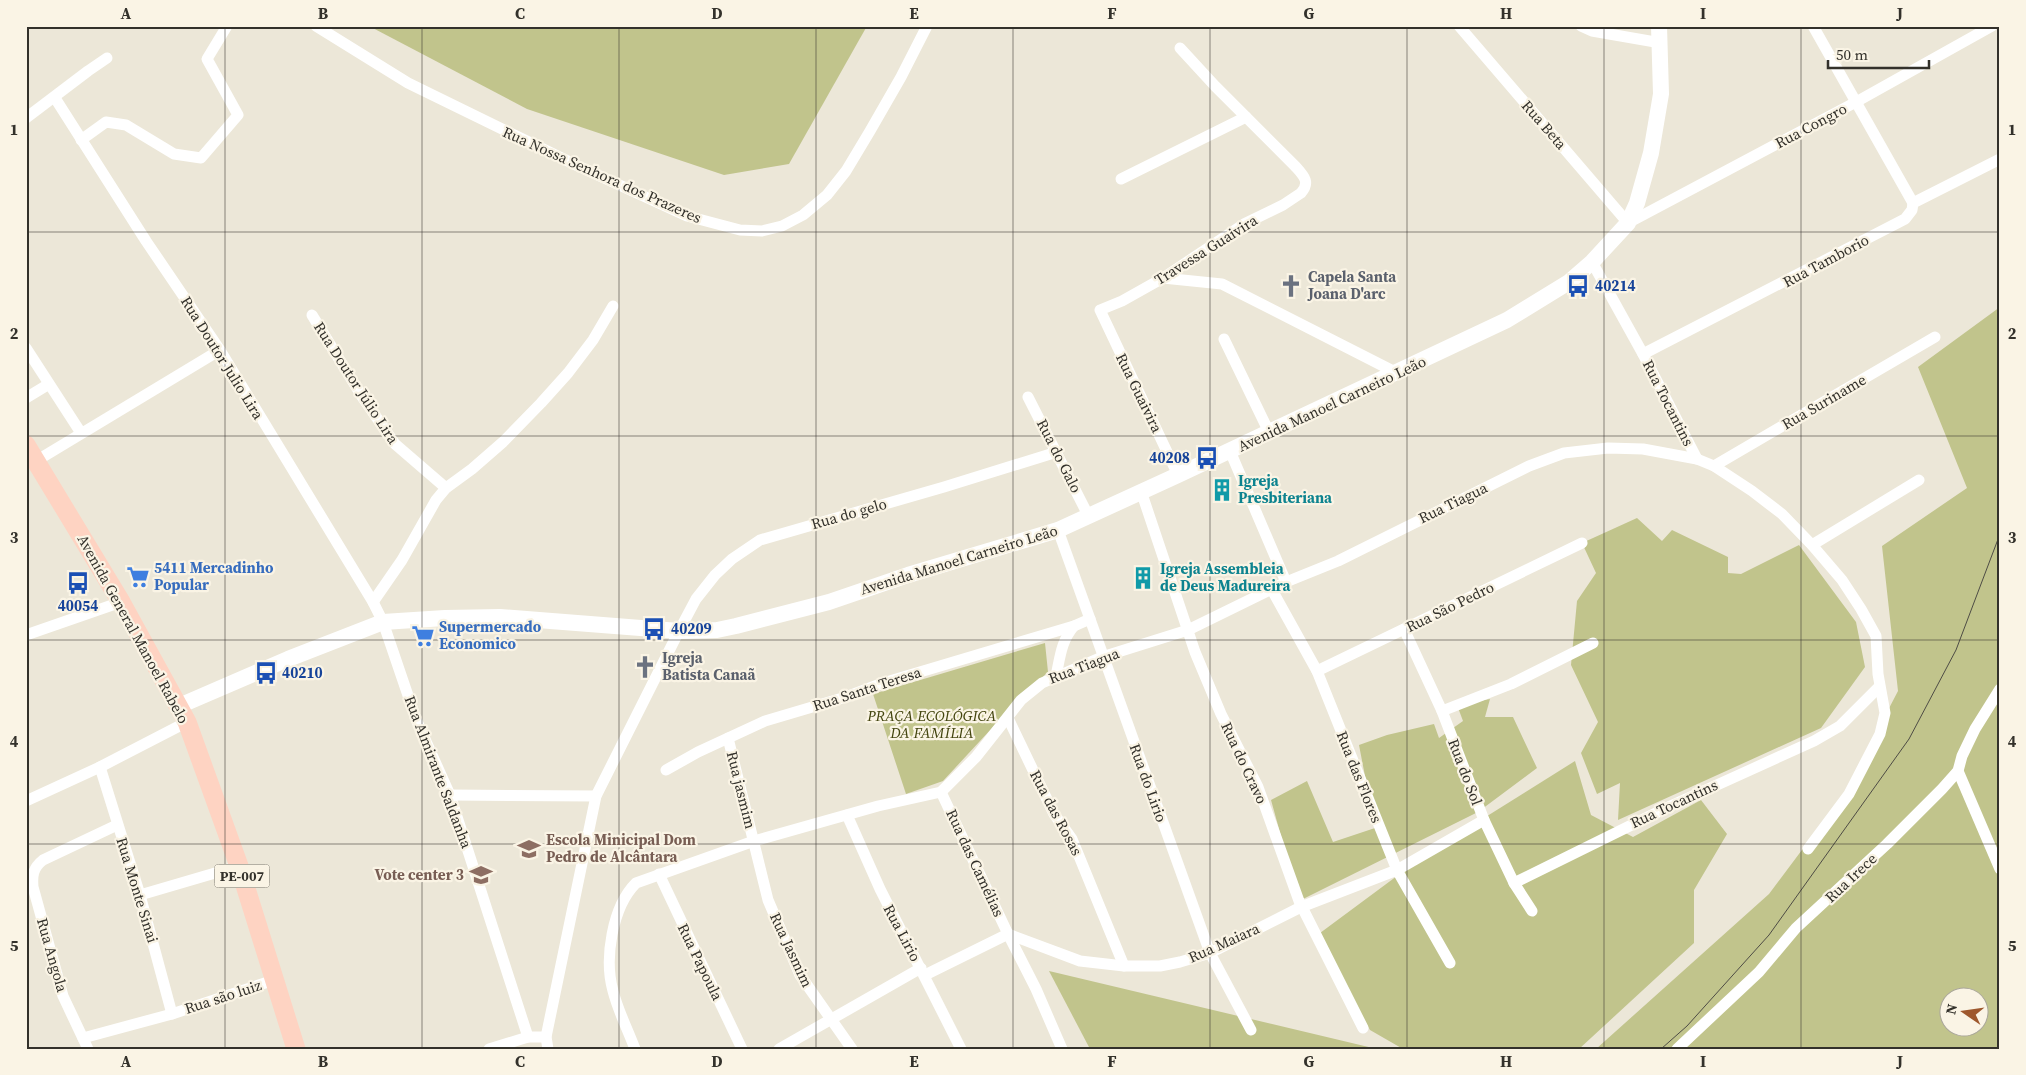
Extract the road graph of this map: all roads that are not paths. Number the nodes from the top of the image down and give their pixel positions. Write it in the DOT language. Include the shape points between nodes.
graph roads {
  1 [pos="227,26"];
  2 [pos="316,26"];
  3 [pos="927,26"];
  4 [pos="1459,26"];
  5 [pos="1581,26"];
  6 [pos="1659,26"];
  7 [pos="1813,26"];
  8 [pos="1992,26"];
  9 [pos="1661,43"];
  10 [pos="1180,48"];
  11 [pos="108,58"];
  12 [pos="54,98"];
  13 [pos="1856,102"];
  14 [pos="1246,117"];
  15 [pos="26,118"];
  16 [pos="82,140"];
  17 [pos="2000,159"];
  18 [pos="1121,179"];
  19 [pos="1914,203"];
  20 [pos="1628,223"];
  21 [pos="1592,262"];
  22 [pos="1163,278"];
  23 [pos="613,306"];
  24 [pos="1100,310"];
  25 [pos="312,315"];
  26 [pos="1935,337"];
  27 [pos="1224,339"];
  28 [pos="26,348"];
  29 [pos="220,350"];
  30 [pos="1643,354"];
  31 [pos="1397,373"];
  32 [pos="49,384"];
  33 [pos="1028,397"];
  34 [pos="26,398"];
  35 [pos="1269,432"];
  36 [pos="81,433"];
  37 [pos="1230,451"];
  38 [pos="1057,452"];
  39 [pos="31,453"];
  40 [pos="1696,459"];
  41 [pos="1714,466"];
  42 [pos="1178,476"];
  43 [pos="1919,480"];
  44 [pos="446,488"];
  45 [pos="1141,491"];
  46 [pos="1088,515"];
  47 [pos="1058,530"];
  48 [pos="1582,543"];
  49 [pos="1812,545"];
  50 [pos="1286,582"];
  51 [pos="1272,590"];
  52 [pos="122,602"];
  53 [pos="373,602"];
  54 [pos="1090,619"];
  55 [pos="383,622"];
  56 [pos="1074,626"];
  57 [pos="1404,629"];
  58 [pos="1188,630"];
  59 [pos="678,631"];
  60 [pos="26,635"];
  61 [pos="1593,643"];
  62 [pos="1102,657"];
  63 [pos="1317,671"];
  64 [pos="1056,676"];
  65 [pos="1879,687"];
  66 [pos="2000,689"];
  67 [pos="1442,711"];
  68 [pos="183,714"];
  69 [pos="1008,718"];
  70 [pos="728,738"];
  71 [pos="100,767"];
  72 [pos="666,770"];
  73 [pos="1958,771"];
  74 [pos="941,792"];
  75 [pos="450,795"];
  76 [pos="596,796"];
  77 [pos="26,800"];
  78 [pos="846,815"];
  79 [pos="1484,820"];
  80 [pos="117,825"];
  81 [pos="754,841"];
  82 [pos="1808,849"];
  83 [pos="239,866"];
  84 [pos="2000,869"];
  85 [pos="1397,870"];
  86 [pos="659,874"];
  87 [pos="1514,883"];
  88 [pos="140,895"];
  89 [pos="1301,907"];
  90 [pos="1532,911"];
  91 [pos="1008,934"];
  92 [pos="1210,953"];
  93 [pos="1450,963"];
  94 [pos="1124,966"];
  95 [pos="923,971"];
  96 [pos="274,980"];
  97 [pos="172,1014"];
  98 [pos="832,1019"];
  99 [pos="1363,1028"];
  100 [pos="1251,1030"];
  101 [pos="528,1037"];
  102 [pos="85,1043"];
  103 [pos="547,1043"];
  104 [pos="296,1049"];
  105 [pos="489,1049"];
  106 [pos="636,1049"];
  107 [pos="742,1049"];
  108 [pos="779,1049"];
  109 [pos="852,1049"];
  110 [pos="961,1049"];
  111 [pos="1062,1049"];
  112 [pos="1677,1049"];
  1 -- 16 [label="street" via="207,59 238,115 201,158 174,154 126,125 106,122"];
  2 -- 3 [label="street, Rua Nossa Senhora dos Prazeres" via="408,83 578,166 687,216 740,230 762,231 782,226 803,215 827,195 874,123"];
  4 -- 20 [label="street, Rua Beta"];
  5 -- 9 [label="street" via="1592,31"];
  6 -- 9 [label="main road, Avenida Manoel Carneiro Leão"];
  7 -- 13 [label="street"];
  8 -- 13 [label="street, Rua Congro"];
  9 -- 20 [label="main road, Avenida Manoel Carneiro Leão" via="1661,94 1651,153"];
  10 -- 14 [label="street"];
  11 -- 12 [label="street"];
  12 -- 15 [label="street"];
  12 -- 16 [label="street, Rua Doutor Julio Lira"];
  13 -- 19 [label="street"];
  13 -- 20 [label="street, Rua Congro"];
  14 -- 18 [label="street"];
  14 -- 22 [label="street, Travessa Guaivira" via="1295,166 1307,184 1302,193 1244,224"];
  16 -- 29 [label="street, Rua Doutor Julio Lira"];
  17 -- 19 [label="street, Rua Tamborio"];
  19 -- 30 [label="street, Rua Tamborio" via="1905,219"];
  20 -- 21 [label="main road, Avenida Manoel Carneiro Leão"];
  21 -- 30 [label="street, Rua Tocantins"];
  21 -- 31 [label="main road, Avenida Manoel Carneiro Leão" via="1569,282 1507,320"];
  22 -- 24 [label="street, Travessa Guaivira"];
  22 -- 31 [label="street" via="1222,284"];
  23 -- 44 [label="street" via="588,346 546,397 503,442"];
  24 -- 42 [label="street, Rua Guaivira"];
  25 -- 44 [label="street, Rua Doutor Júlio Lira" via="362,398 395,444"];
  26 -- 41 [label="street, Rua Suriname"];
  27 -- 35 [label="street"];
  28 -- 32 [label="street"];
  29 -- 36 [label="street"];
  29 -- 53 [label="street, Rua Doutor Julio Lira"];
  30 -- 40 [label="street, Rua Tocantins"];
  31 -- 35 [label="main road, Avenida Manoel Carneiro Leão"];
  32 -- 34 [label="street"];
  32 -- 36 [label="street"];
  33 -- 38 [label="street, Rua do Galo"];
  35 -- 37 [label="main road, Avenida Manoel Carneiro Leão"];
  36 -- 39 [label="street"];
  37 -- 42 [label="main road, Avenida Manoel Carneiro Leão"];
  37 -- 50 [label="street"];
  38 -- 46 [label="street, Rua do Galo"];
  38 -- 59 [label="street, Rua do gelo" via="760,540 715,575 696,599"];
  39 -- 52 [label="main road, Avenida General Manoel Rabelo / PE-007"];
  40 -- 41 [label="street, Rua Tocantins"];
  40 -- 50 [label="street, Rua Tiagua" via="1643,449 1608,448 1564,453 1529,466 1338,560"];
  41 -- 49 [label="street, Rua Tocantins" via="1782,514"];
  42 -- 45 [label="main road, Avenida Manoel Carneiro Leão"];
  43 -- 49 [label="street"];
  44 -- 53 [label="street"];
  45 -- 46 [label="main road, Avenida Manoel Carneiro Leão"];
  45 -- 58 [label="street, Rua do Cravo"];
  46 -- 47 [label="main road, Avenida Manoel Carneiro Leão"];
  47 -- 54 [label="street, Rua do Lirio"];
  47 -- 59 [label="main road, Avenida Manoel Carneiro Leão" via="829,602 717,630"];
  48 -- 57 [label="street, Rua São Pedro"];
  49 -- 65 [label="street, Rua Tocantins" via="1842,580 1876,636"];
  50 -- 51 [label="street, Rua Tiagua"];
  51 -- 58 [label="street, Rua Tiagua"];
  51 -- 63 [label="street, Rua das Flores"];
  52 -- 60 [label="street"];
  52 -- 68 [label="main road, Avenida General Manoel Rabelo / PE-007"];
  53 -- 55 [label="street, Rua Doutor Julio Lira"];
  54 -- 56 [label="street"];
  54 -- 62 [label="street, Rua do Lirio"];
  55 -- 59 [label="main road, Avenida Manoel Carneiro Leão" via="500,617"];
  55 -- 68 [label="main road, Avenida Manoel Carneiro Leão"];
  55 -- 75 [label="street, Rua Almirante Saldanha" via="416,719"];
  56 -- 64 [label="street" via="1061,647"];
  56 -- 70 [label="street, Rua Santa Teresa" via="765,721"];
  57 -- 63 [label="street, Rua São Pedro"];
  57 -- 67 [label="street, Rua do Sol"];
  58 -- 62 [label="street, Rua Tiagua"];
  58 -- 89 [label="street, Rua do Cravo" via="1221,714 1258,787"];
  59 -- 76 [label="street, Rua do gelo"];
  61 -- 67 [label="street" via="1511,684"];
  62 -- 64 [label="street, Rua Tiagua"];
  62 -- 92 [label="street, Rua do Lirio"];
  63 -- 85 [label="street, Rua das Flores"];
  64 -- 69 [label="street, Rua Tiagua" via="1028,693"];
  65 -- 82 [label="street, Rua Tocantins" via="1885,713 1880,734 1849,794"];
  65 -- 87 [label="street, Rua Tocantins" via="1840,726 1814,741 1664,809"];
  66 -- 73 [label="street, Rua Irece" via="1975,729"];
  67 -- 79 [label="street, Rua do Sol"];
  68 -- 71 [label="street"];
  68 -- 83 [label="main road, Avenida General Manoel Rabelo / PE-007"];
  69 -- 74 [label="street, Rua Tiagua" via="960,775"];
  69 -- 94 [label="street, Rua das Rosas" via="1054,814 1072,840"];
  70 -- 72 [label="street, Rua Santa Teresa"];
  70 -- 81 [label="street, Rua jasmim"];
  71 -- 77 [label="street"];
  71 -- 80 [label="street, Rua Monte Sinai"];
  73 -- 84 [label="street"];
  73 -- 112 [label="street, Rua Irece" via="1887,844 1796,928 1759,972"];
  74 -- 78 [label="street, Rua Tiagua"];
  74 -- 91 [label="street, Rua das Camélias"];
  75 -- 76 [label="street"];
  75 -- 101 [label="street, Rua Almirante Saldanha"];
  76 -- 103 [label="street, Rua do gelo"];
  78 -- 81 [label="street, Rua Tiagua"];
  78 -- 95 [label="street, Rua Lirio"];
  79 -- 85 [label="street, Rua Maiara"];
  79 -- 87 [label="street, Rua do Sol"];
  80 -- 88 [label="street, Rua Monte Sinai"];
  80 -- 102 [label="street, Rua Angola" via="43,860 33,870 33,887 57,978"];
  81 -- 86 [label="street, Rua Tiagua"];
  81 -- 98 [label="street, Rua Jasmim" via="768,900 800,976"];
  83 -- 88 [label="street"];
  83 -- 96 [label="main road, Avenida General Manoel Rabelo / PE-007"];
  85 -- 89 [label="street, Rua Maiara"];
  85 -- 93 [label="street, Rua das Flores"];
  86 -- 106 [label="street, Rua Tiagua" via="636,883 628,891 621,903 612,937 610,973 613,992"];
  86 -- 107 [label="street, Rua Papoula"];
  87 -- 90 [label="street, Rua do Sol"];
  88 -- 97 [label="street, Rua Monte Sinai"];
  89 -- 92 [label="street, Rua Maiara"];
  89 -- 99 [label="street, Rua do Cravo"];
  91 -- 94 [label="street, Rua Maiara" via="1080,961"];
  91 -- 95 [label="street"];
  91 -- 111 [label="street"];
  92 -- 94 [label="street, Rua Maiara" via="1160,966"];
  92 -- 100 [label="street, Rua do Lirio"];
  95 -- 98 [label="street"];
  95 -- 110 [label="street, Rua Lirio"];
  96 -- 97 [label="street, Rua são luiz"];
  96 -- 104 [label="main road, Avenida General Manoel Rabelo / PE-007"];
  97 -- 102 [label="street, Rua são luiz"];
  98 -- 108 [label="street"];
  98 -- 109 [label="street, Rua Jasmim"];
  101 -- 103 [label="street"];
  101 -- 105 [label="street"];
}
